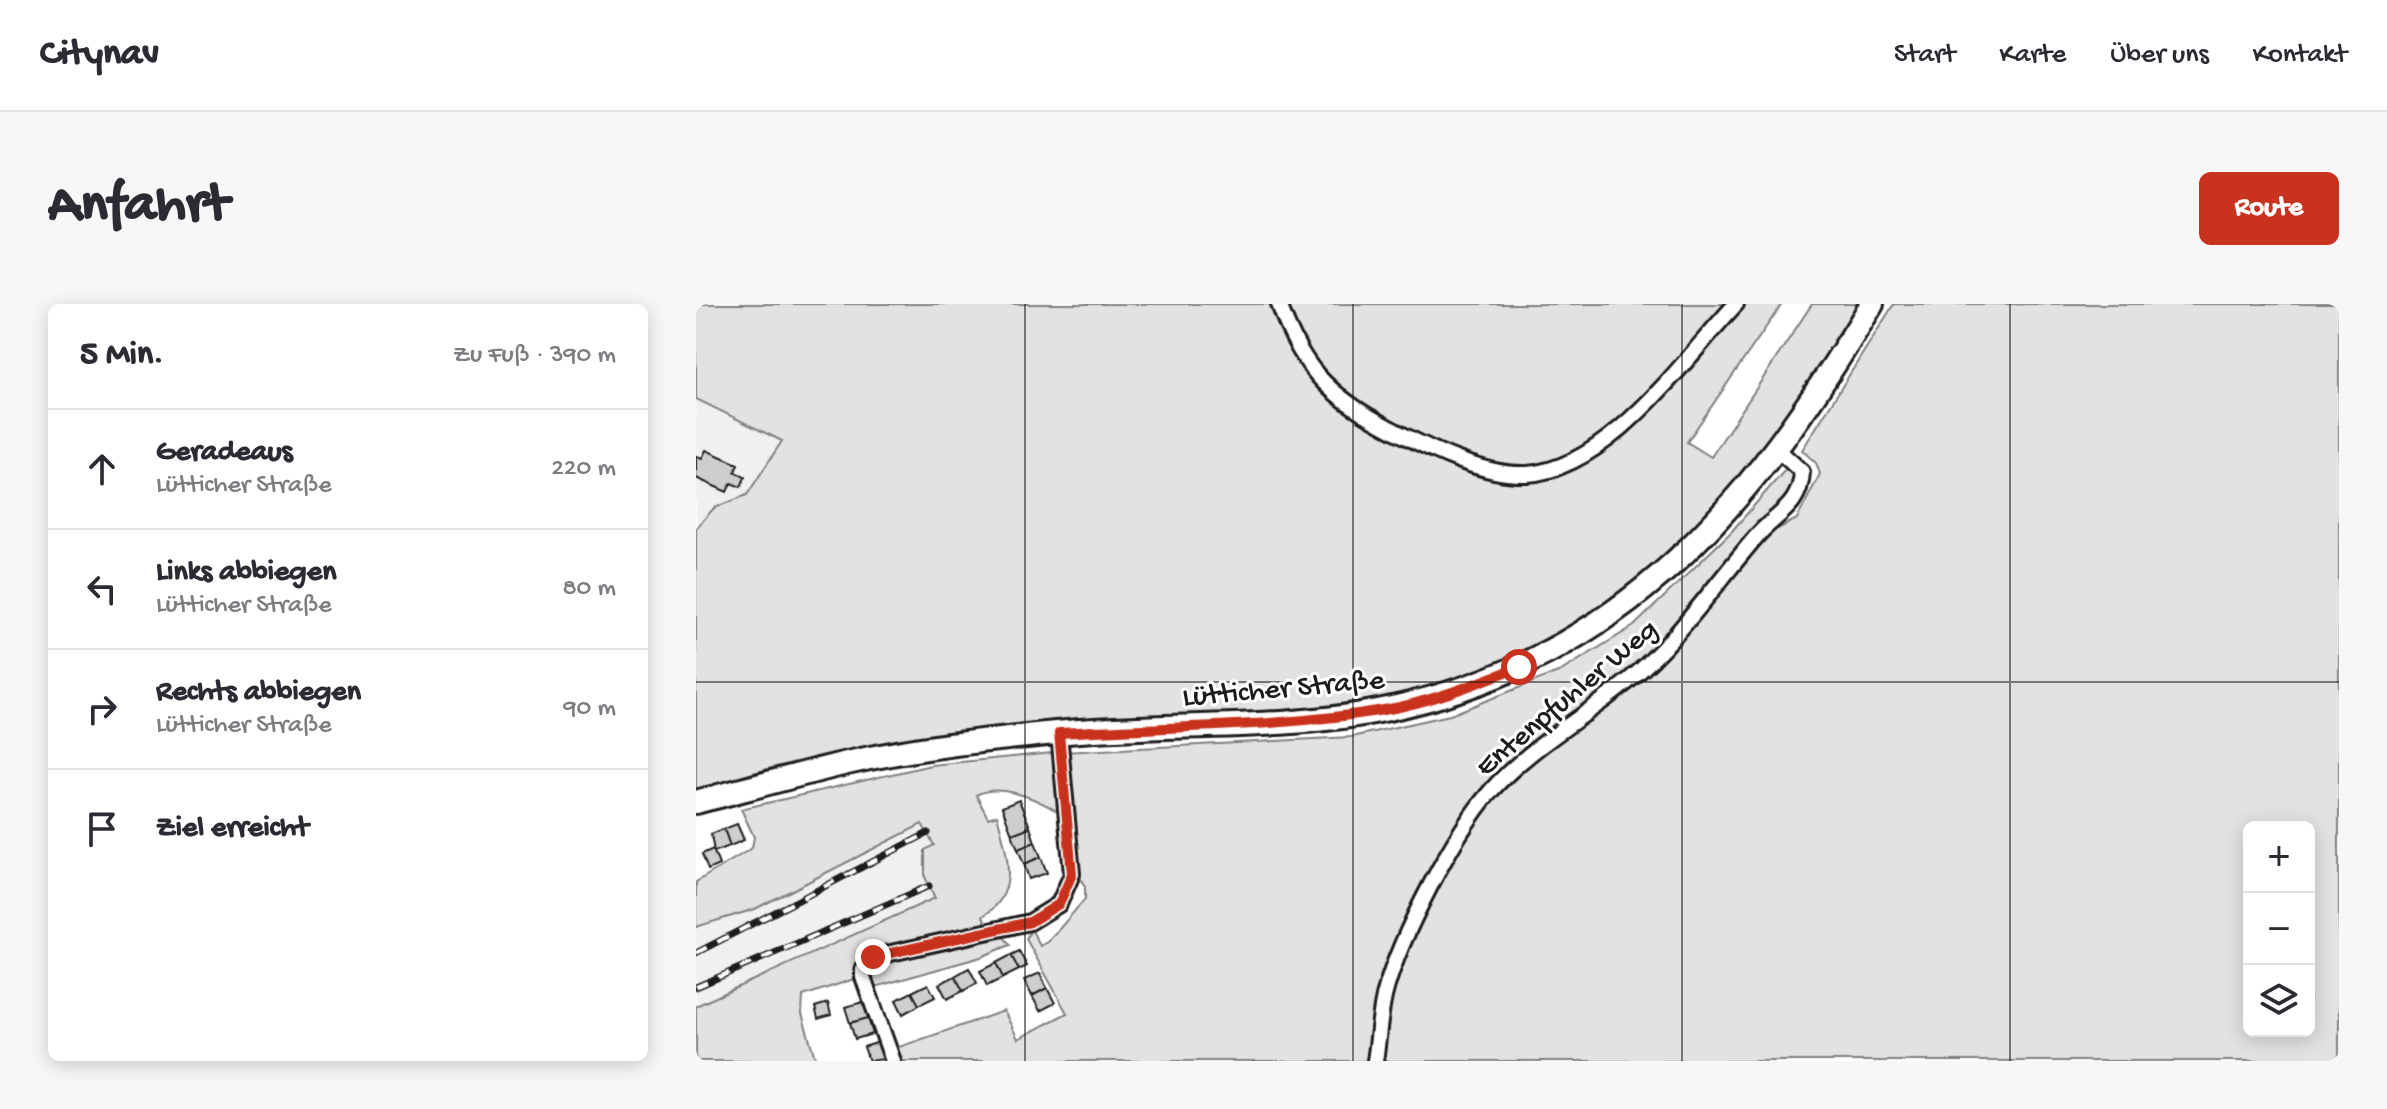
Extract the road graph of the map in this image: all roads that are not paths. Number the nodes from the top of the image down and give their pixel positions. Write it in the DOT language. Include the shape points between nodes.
graph roads {
  1 [pos="1279,304"];
  2 [pos="1736,304"];
  3 [pos="1872,304"];
  4 [pos="1778,450"];
  5 [pos="1059,733"];
  6 [pos="696,802"];
  7 [pos="893,1061"];
  8 [pos="1375,1061"];
  1 -- 2 [label="street" via="1300,356 1353,409 1474,464 1526,474 1553,469 1617,429"];
  3 -- 4 [label="main road, Lütticher Straße"];
  4 -- 5 [label="main road, Lütticher Straße" via="1724,515 1670,568 1574,639 1519,667 1386,709 1320,718"];
  4 -- 8 [label="street, Entenpfuhler Weg" via="1802,472 1792,504 1762,529 1679,633 1629,681 1517,765 1476,808 1396,958"];
  5 -- 6 [label="main road, Lütticher Straße" via="849,762"];
  5 -- 7 [label="street" via="1070,831 1072,874 1067,891 1059,904 1030,922 899,950 866,963 865,984"];
}
